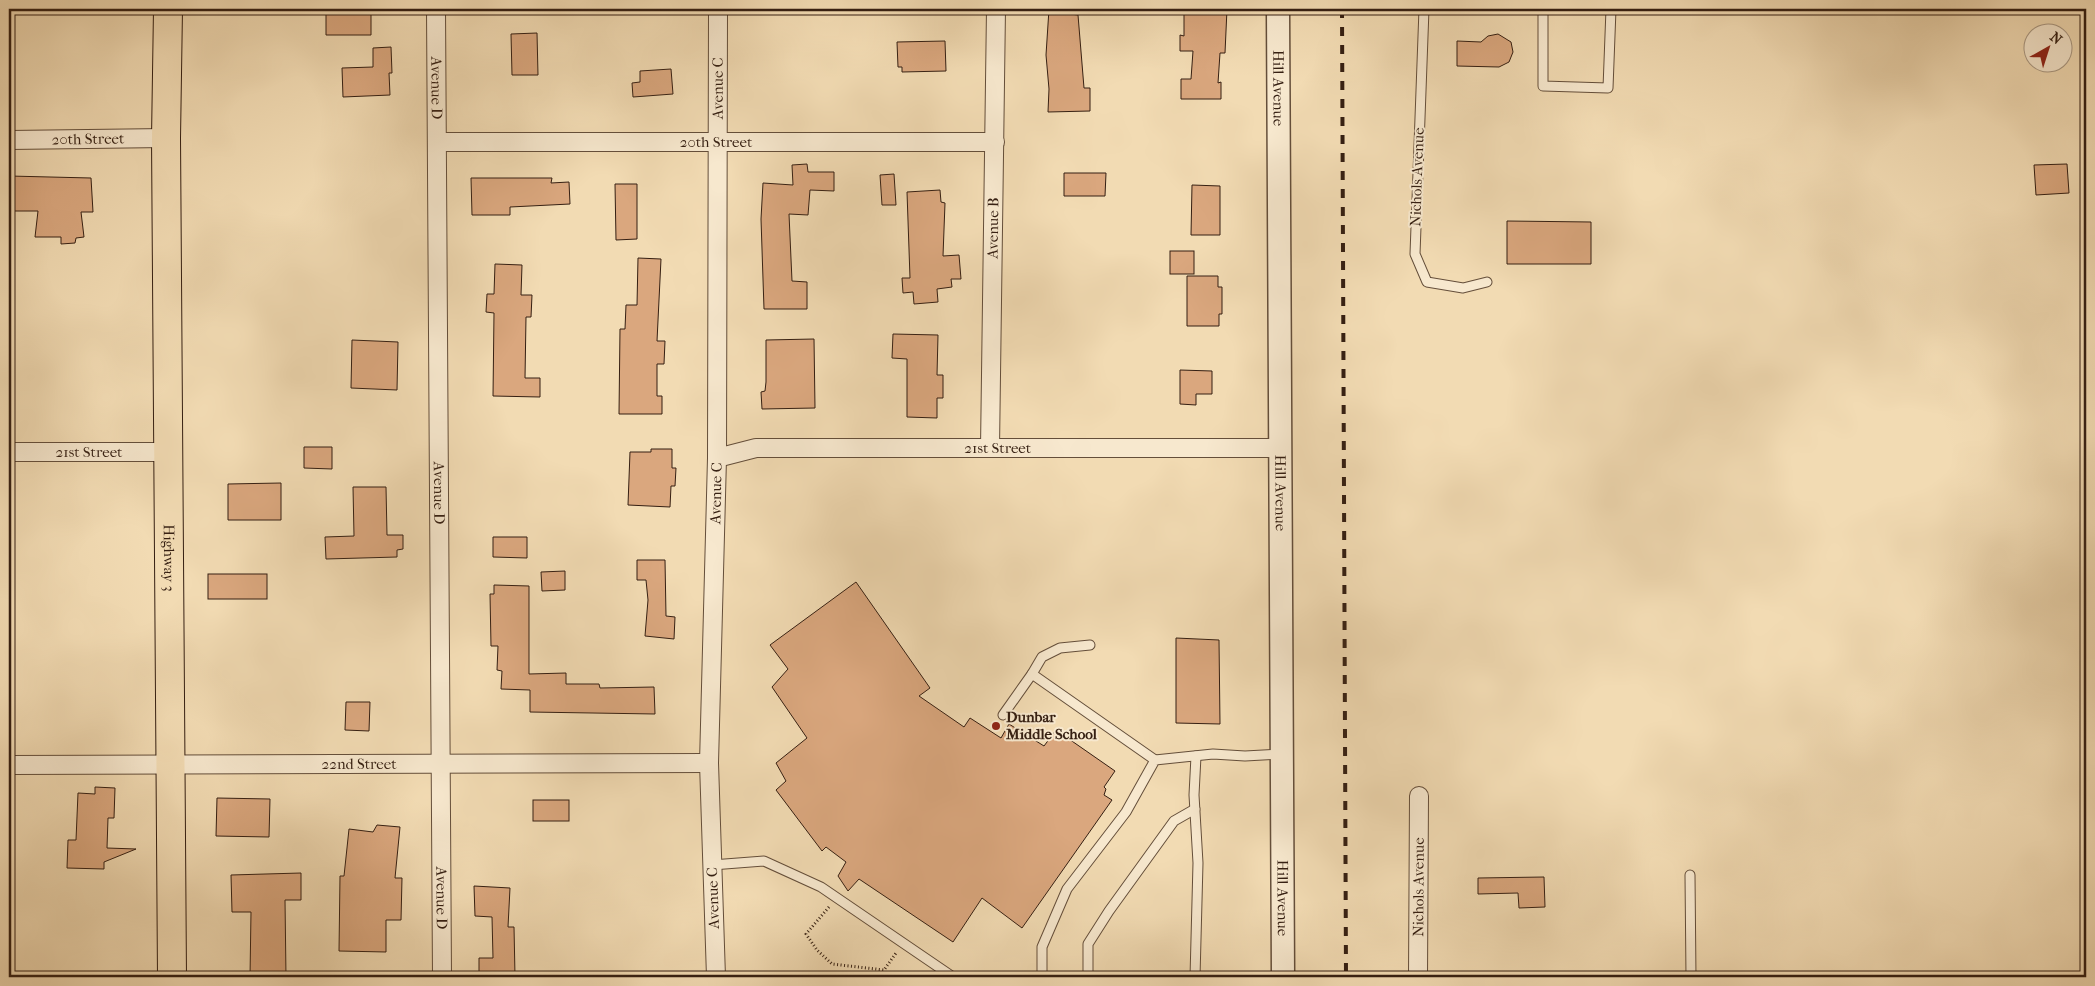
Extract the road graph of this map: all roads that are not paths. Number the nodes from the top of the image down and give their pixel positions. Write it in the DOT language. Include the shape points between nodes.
graph roads {
  1 [pos="168,9"];
  2 [pos="436,9"];
  3 [pos="718,9"];
  4 [pos="996,9"];
  5 [pos="1278,9"];
  6 [pos="1424,9"];
  7 [pos="1543,9"];
  8 [pos="1611,9"];
  9 [pos="166,138"];
  10 [pos="9,140"];
  11 [pos="437,142"];
  12 [pos="718,142"];
  13 [pos="995,142"];
  14 [pos="1488,282"];
  15 [pos="990,448"];
  16 [pos="1280,448"];
  17 [pos="9,452"];
  18 [pos="169,452"];
  19 [pos="717,458"];
  20 [pos="1090,645"];
  21 [pos="1032,674"];
  22 [pos="1003,715"];
  23 [pos="1282,754"];
  24 [pos="1196,756"];
  25 [pos="1156,760"];
  26 [pos="710,763"];
  27 [pos="442,764"];
  28 [pos="171,765"];
  29 [pos="9,766"];
  30 [pos="1419,796"];
  31 [pos="1195,809"];
  32 [pos="712,865"];
  33 [pos="1690,875"];
  34 [pos="172,977"];
  35 [pos="442,977"];
  36 [pos="716,977"];
  37 [pos="953,977"];
  38 [pos="1042,977"];
  39 [pos="1088,977"];
  40 [pos="1195,977"];
  41 [pos="1283,977"];
  42 [pos="1418,977"];
  43 [pos="1691,977"];
  1 -- 9 [label="main road, Highway 3"];
  2 -- 11 [label="street, Avenue D"];
  3 -- 12 [label="street, Avenue C"];
  4 -- 13 [label="street, Avenue B"];
  5 -- 16 [label="street, Hill Avenue"];
  6 -- 14 [label="lane, Nichols Avenue" via="1415,254 1427,282 1463,288"];
  7 -- 8 [label="lane" via="1543,86 1608,88"];
  9 -- 10 [label="street, 20th Street"];
  9 -- 18 [label="main road, Highway 3"];
  11 -- 12 [label="street, 20th Street"];
  11 -- 27 [label="street, Avenue D"];
  12 -- 13 [label="street, 20th Street"];
  12 -- 19 [label="street, Avenue C"];
  13 -- 15 [label="street, Avenue B"];
  15 -- 16 [label="street, 21st Street"];
  15 -- 19 [label="street, 21st Street" via="756,448"];
  16 -- 23 [label="street, Hill Avenue"];
  17 -- 18 [label="street, 21st Street"];
  18 -- 28 [label="main road, Highway 3"];
  19 -- 26 [label="street, Avenue C"];
  20 -- 21 [label="lane" via="1060,648 1042,657"];
  21 -- 22 [label="lane"];
  21 -- 25 [label="lane"];
  23 -- 24 [label="lane"];
  23 -- 41 [label="street, Hill Avenue"];
  24 -- 25 [label="lane"];
  24 -- 31 [label="lane"];
  25 -- 38 [label="lane" via="1126,812 1067,889 1042,947"];
  26 -- 27 [label="street, 22nd Street"];
  26 -- 32 [label="street, Avenue C"];
  27 -- 28 [label="street, 22nd Street"];
  27 -- 35 [label="street, Avenue D"];
  28 -- 29 [label="street, 22nd Street"];
  28 -- 34 [label="main road, Highway 3"];
  30 -- 42 [label="street, Nichols Avenue"];
  31 -- 39 [label="lane" via="1174,821 1109,911 1088,944"];
  31 -- 40 [label="lane" via="1198,863"];
  32 -- 36 [label="street, Avenue C"];
  32 -- 37 [label="lane" via="764,861 821,887"];
  33 -- 43 [label="lane"];
}
